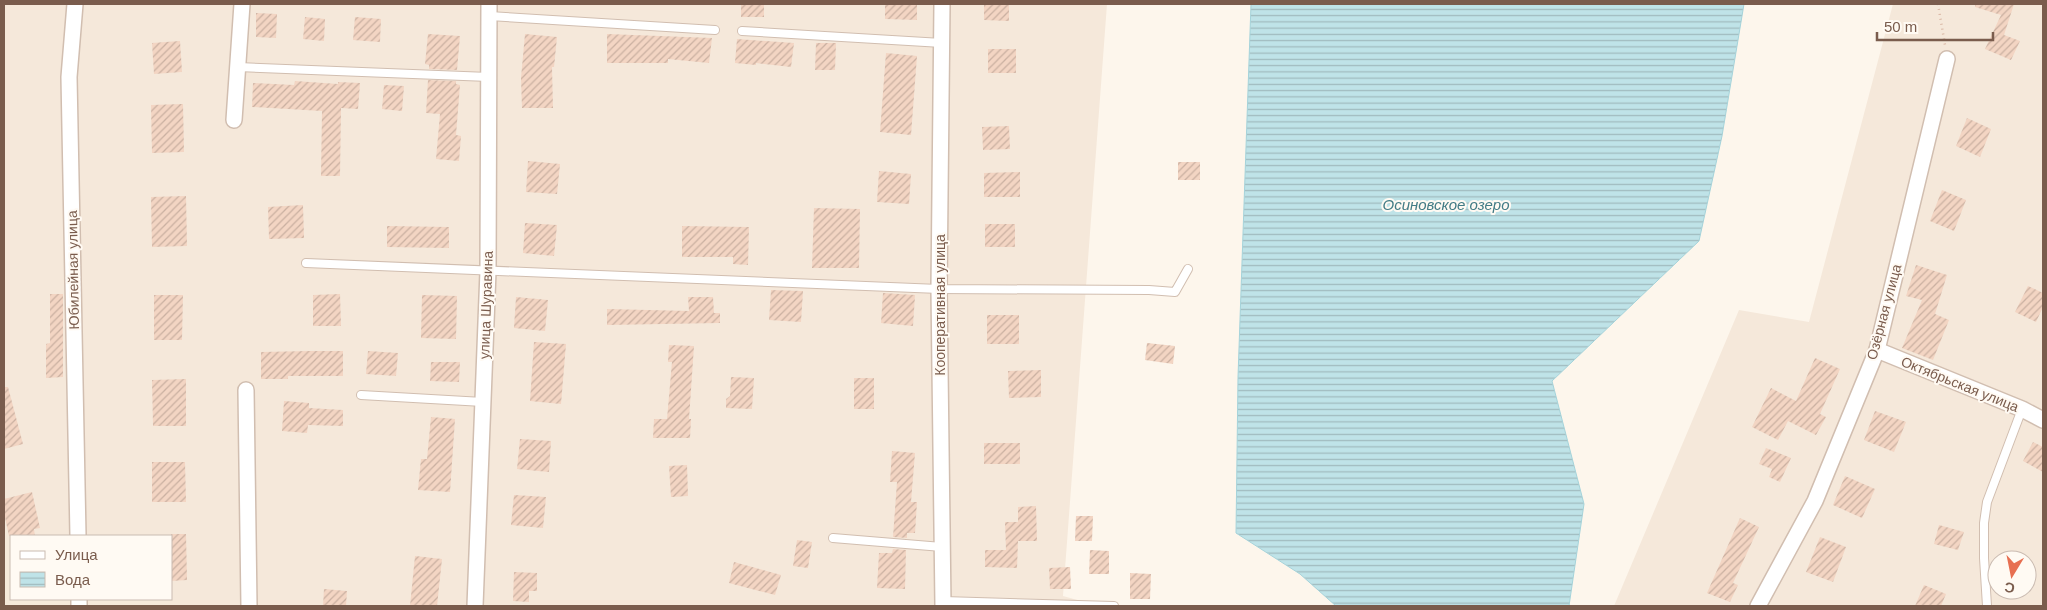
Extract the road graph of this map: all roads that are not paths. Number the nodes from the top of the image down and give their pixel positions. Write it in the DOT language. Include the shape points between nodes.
graph roads {
  1 [pos="75,4"];
  2 [pos="242,4"];
  3 [pos="942,4"];
  4 [pos="489,10"];
  5 [pos="715,30"];
  6 [pos="742,31"];
  7 [pos="942,43"];
  8 [pos="1947,59"];
  9 [pos="238,67"];
  10 [pos="489,77"];
  11 [pos="234,120"];
  12 [pos="306,263"];
  13 [pos="1188,269"];
  14 [pos="488,271"];
  15 [pos="939,289"];
  16 [pos="1876,350"];
  17 [pos="246,390"];
  18 [pos="362,395"];
  19 [pos="483,402"];
  20 [pos="2022,410"];
  21 [pos="2043,420"];
  22 [pos="78,535"];
  23 [pos="833,538"];
  24 [pos="942,547"];
  25 [pos="943,604"];
  26 [pos="249,606"];
  27 [pos="475,606"];
  28 [pos="1114,606"];
  29 [pos="1758,606"];
  30 [pos="1987,606"];
  1 -- 22 [label="street, Юбилейная улица" via="69,77"];
  2 -- 9 [label="street"];
  3 -- 7 [label="street, Кооперативная улица"];
  4 -- 5 [label="lane"];
  4 -- 10 [label="street, улица Шуравина"];
  6 -- 7 [label="lane"];
  7 -- 15 [label="street, Кооперативная улица"];
  8 -- 16 [label="street, Озёрная улица"];
  9 -- 10 [label="lane"];
  9 -- 11 [label="street"];
  10 -- 14 [label="street, улица Шуравина"];
  12 -- 14 [label="lane"];
  13 -- 15 [label="lane" via="1175,292"];
  14 -- 15 [label="lane"];
  14 -- 19 [label="street, улица Шуравина"];
  15 -- 24 [label="street, Кооперативная улица"];
  16 -- 20 [label="street, Октябрьская улица"];
  16 -- 29 [label="street, Озёрная улица" via="1815,501"];
  17 -- 26 [label="street"];
  18 -- 19 [label="lane"];
  19 -- 27 [label="street, улица Шуравина"];
  20 -- 21 [label="street, Октябрьская улица"];
  20 -- 30 [label="lane" via="1988,502 1984,523"];
  23 -- 24 [label="lane"];
  24 -- 25 [label="street, Кооперативная улица"];
  25 -- 28 [label="lane"];
}
